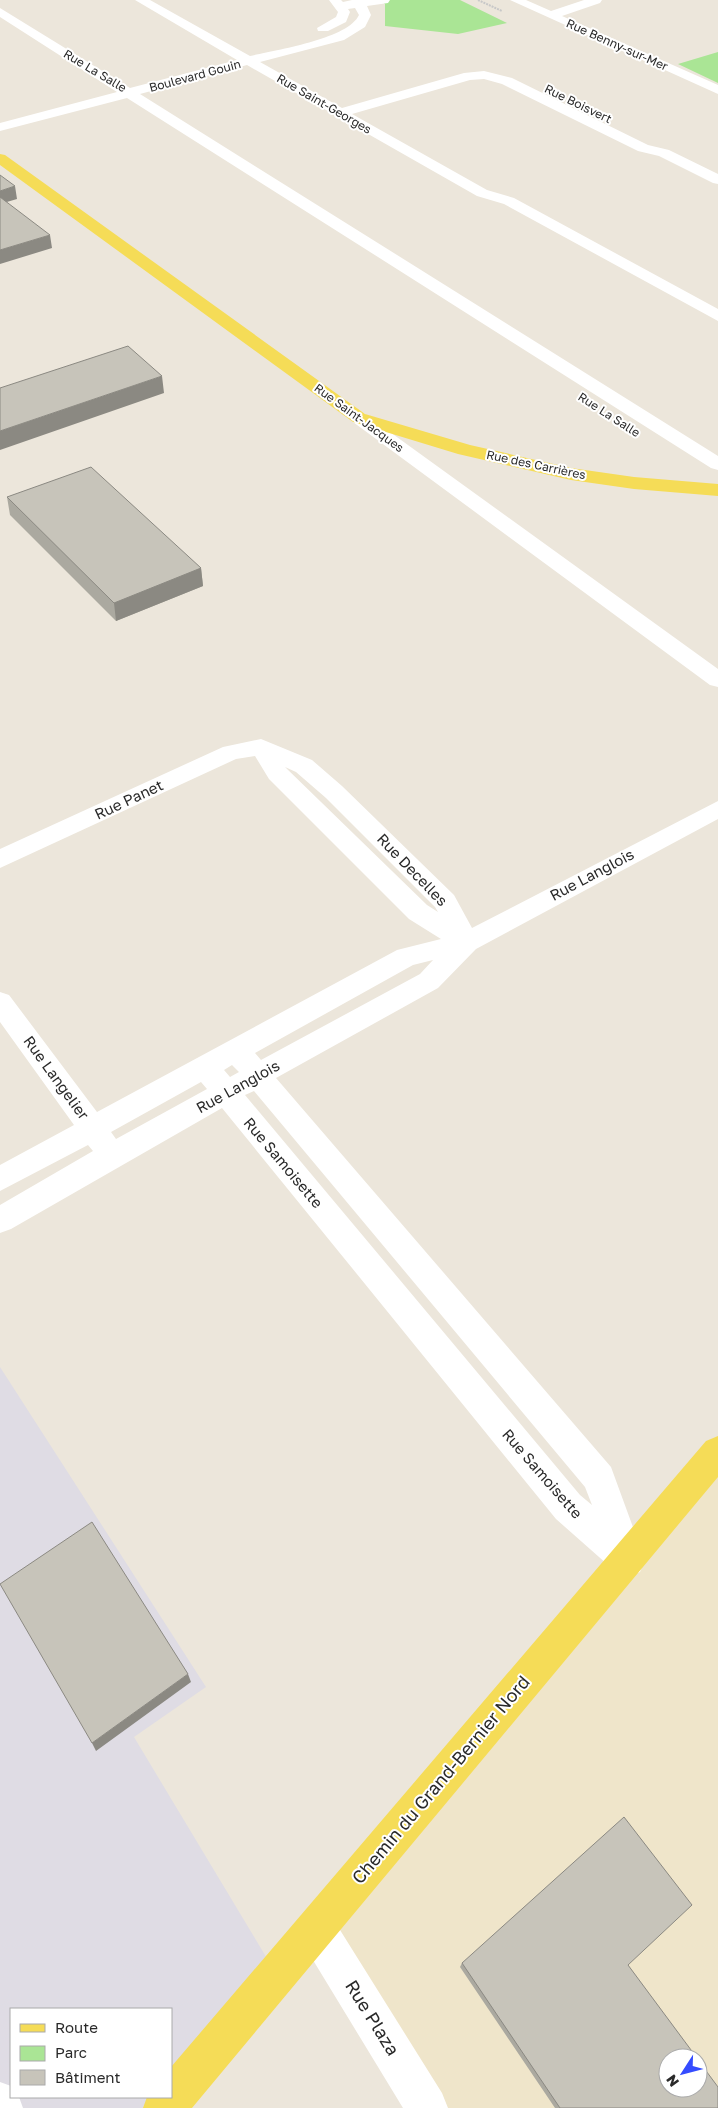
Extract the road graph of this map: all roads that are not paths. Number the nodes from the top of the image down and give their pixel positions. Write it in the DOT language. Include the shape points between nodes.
graph roads {
  1 [pos="141,0"];
  2 [pos="163,0"];
  3 [pos="384,0"];
  4 [pos="516,0"];
  5 [pos="596,0"];
  6 [pos="360,2"];
  7 [pos="338,3"];
  8 [pos="0,12"];
  9 [pos="551,15"];
  10 [pos="16,22"];
  11 [pos="0,27"];
  12 [pos="234,53"];
  13 [pos="250,55"];
  14 [pos="266,57"];
  15 [pos="96,89"];
  16 [pos="718,90"];
  17 [pos="114,91"];
  18 [pos="132,93"];
  19 [pos="342,107"];
  20 [pos="0,113"];
  21 [pos="0,127"];
  22 [pos="225,153"];
  23 [pos="0,158"];
  24 [pos="204,158"];
  25 [pos="718,180"];
  26 [pos="510,201"];
  27 [pos="360,237"];
  28 [pos="338,244"];
  29 [pos="718,316"];
  30 [pos="522,340"];
  31 [pos="504,347"];
  32 [pos="561,384"];
  33 [pos="359,418"];
  34 [pos="718,464"];
  35 [pos="692,466"];
  36 [pos="718,477"];
  37 [pos="718,490"];
  38 [pos="718,680"];
  39 [pos="260,747"];
  40 [pos="718,809"];
  41 [pos="0,860"];
  42 [pos="467,942"];
  43 [pos="0,1002"];
  44 [pos="236,1050"];
  45 [pos="204,1066"];
  46 [pos="258,1077"];
  47 [pos="226,1094"];
  48 [pos="93,1129"];
  49 [pos="112,1155"];
  50 [pos="0,1179"];
  51 [pos="0,1220"];
  52 [pos="718,1452"];
  53 [pos="628,1560"];
  54 [pos="316,1928"];
  55 [pos="0,2103"];
  56 [pos="2,2108"];
  57 [pos="164,2108"];
  58 [pos="427,2108"];
  1 -- 12 [label="street, Rue Saint-Georges"];
  2 -- 13 [label="street, Rue Saint-Georges"];
  3 -- 6 [label="street"];
  4 -- 9 [label="street, Rue Benny-sur-Mer"];
  5 -- 9 [label="street"];
  6 -- 7 [label="street"];
  6 -- 14 [label="street" via="365,15 355,29 339,37"];
  7 -- 13 [label="street, Boulevard Gouin" via="344,12 342,19"];
  8 -- 10 [label="street, Rue La Salle"];
  9 -- 16 [label="street, Rue Benny-sur-Mer"];
  10 -- 11 [label="street, Rue La Salle"];
  10 -- 17 [label="street, Rue La Salle"];
  11 -- 15 [label="street, Rue La Salle"];
  12 -- 13 [label="street, Rue Saint-Georges"];
  12 -- 17 [label="street, Boulevard Gouin"];
  13 -- 14 [label="street, Rue Saint-Georges"];
  13 -- 18 [label="street, Boulevard Gouin"];
  13 -- 19 [label="street, Rue Saint-Georges"];
  14 -- 19 [label="street, Rue Saint-Georges"];
  15 -- 17 [label="street, Rue La Salle"];
  15 -- 20 [label="street"];
  17 -- 18 [label="street, Rue La Salle"];
  17 -- 21 [label="street, Boulevard Gouin"];
  17 -- 24 [label="street, Rue La Salle"];
  18 -- 22 [label="street, Rue La Salle"];
  19 -- 25 [label="street, Rue Boisvert" via="484,72"];
  19 -- 26 [label="street, Rue Saint-Georges" via="482,193"];
  19 -- 26 [label="street, Rue Saint-Georges" via="499,187"];
  22 -- 24 [label="street"];
  22 -- 27 [label="street, Rue La Salle"];
  23 -- 33 [label="main road, Rue Saint-Jacques"];
  24 -- 28 [label="street, Rue La Salle"];
  26 -- 29 [label="street, Rue Saint-Georges"];
  27 -- 28 [label="street"];
  27 -- 30 [label="street, Rue La Salle"];
  28 -- 31 [label="street, Rue La Salle"];
  30 -- 31 [label="street"];
  30 -- 34 [label="street, Rue La Salle"];
  31 -- 32 [label="street, Rue La Salle"];
  33 -- 37 [label="main road, Rue des Carrières" via="465,450 571,474"];
  33 -- 38 [label="street, Rue Saint-Jacques"];
  35 -- 36 [label="street"];
  39 -- 41 [label="street, Rue Panet" via="231,752"];
  39 -- 42 [label="street, Rue Decelles" via="277,773 418,912"];
  40 -- 42 [label="street, Rue Langlois"];
  42 -- 44 [label="street, Rue Langlois" via="406,957"];
  42 -- 46 [label="street, Rue Langlois" via="428,981"];
  43 -- 48 [label="street, Rue Langelier"];
  44 -- 45 [label="street, Rue Langlois"];
  44 -- 46 [label="street"];
  45 -- 47 [label="street, Rue Samoisette"];
  45 -- 48 [label="street, Rue Langlois"];
  46 -- 47 [label="street, Rue Langlois"];
  46 -- 53 [label="street" via="599,1478"];
  47 -- 49 [label="street, Rue Langlois"];
  47 -- 53 [label="street, Rue Samoisette" via="568,1507"];
  48 -- 49 [label="street, Rue Langelier"];
  48 -- 50 [label="street, Rue Langlois"];
  49 -- 51 [label="street, Rue Langlois"];
  52 -- 53 [label="main road, Chemin du Grand-Bernier Nord"];
  53 -- 54 [label="main road, Chemin du Grand-Bernier Nord"];
  54 -- 57 [label="main road, Chemin du Grand-Bernier Nord"];
  54 -- 58 [label="street, Rue Plaza"];
  55 -- 56 [label="street"];
}
